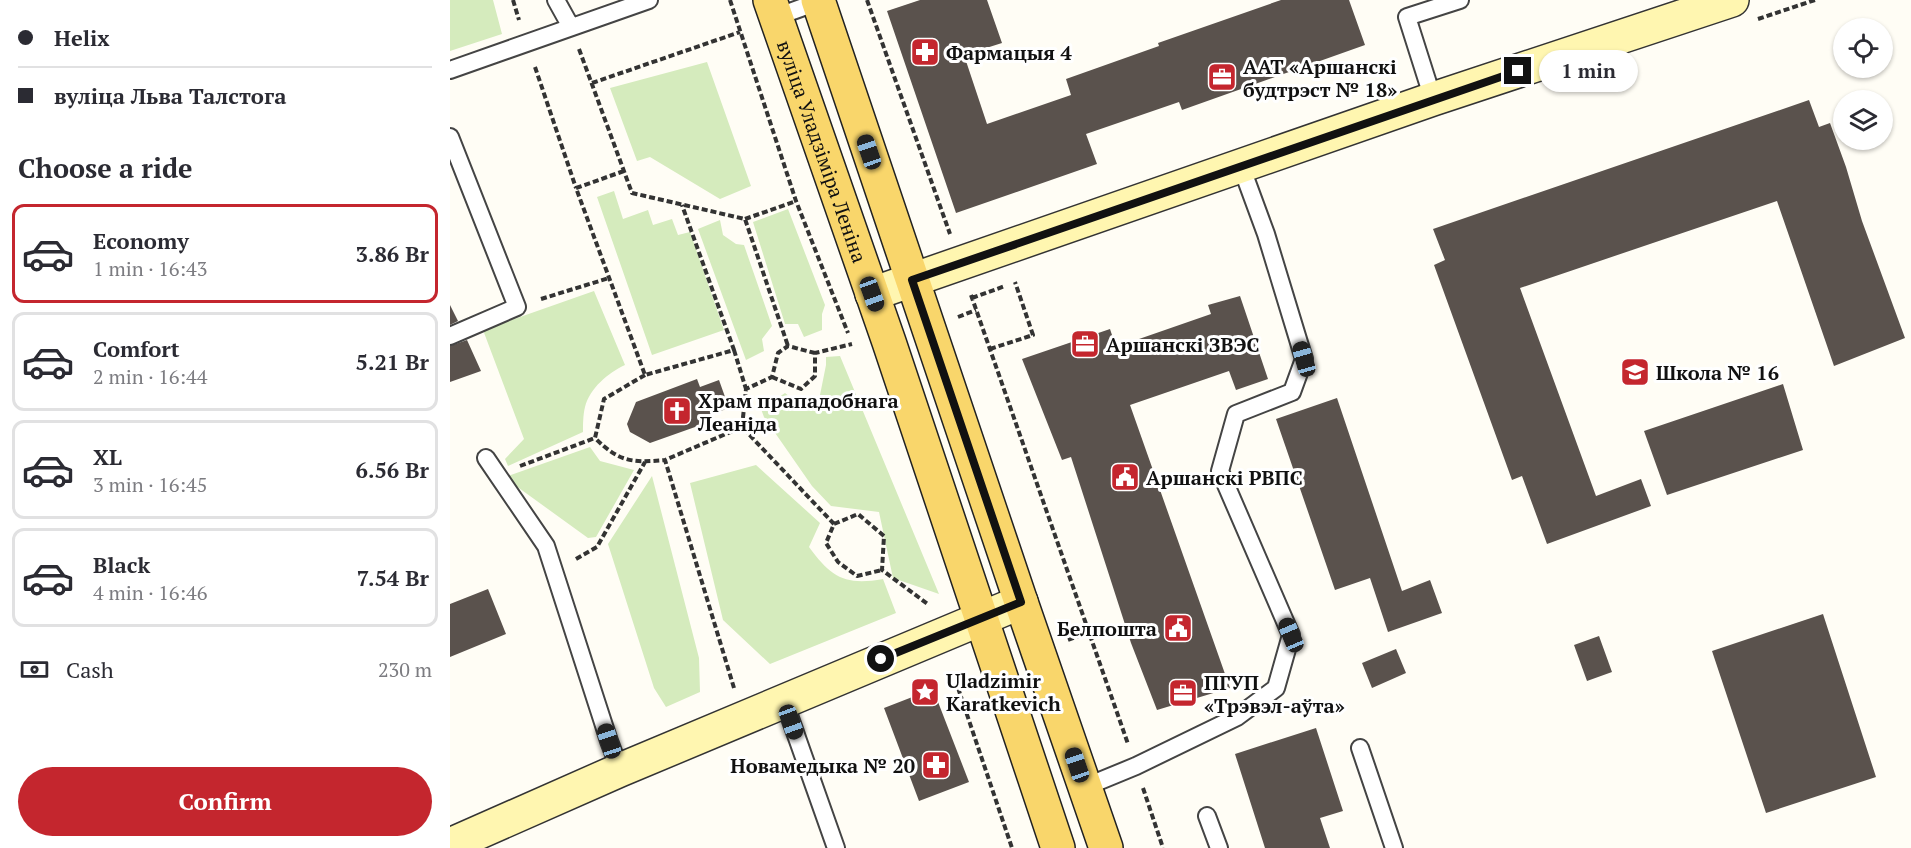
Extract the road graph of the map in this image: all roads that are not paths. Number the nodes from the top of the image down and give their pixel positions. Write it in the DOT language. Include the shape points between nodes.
graph roads {
  1 [pos="556,0"];
  2 [pos="650,0"];
  3 [pos="1460,0"];
  4 [pos="1732,0"];
  5 [pos="820,1"];
  6 [pos="773,8"];
  7 [pos="571,27"];
  8 [pos="450,70"];
  9 [pos="1433,99"];
  10 [pos="450,137"];
  11 [pos="1241,166"];
  12 [pos="912,280"];
  13 [pos="872,294"];
  14 [pos="450,336"];
  15 [pos="486,458"];
  16 [pos="1021,602"];
  17 [pos="982,618"];
  18 [pos="784,701"];
  19 [pos="1360,748"];
  20 [pos="620,770"];
  21 [pos="1085,788"];
  22 [pos="1207,816"];
  23 [pos="450,845"];
  24 [pos="836,848"];
  25 [pos="1058,848"];
  26 [pos="1106,848"];
  27 [pos="1218,848"];
  28 [pos="1394,848"];
  1 -- 7 [label="lane"];
  2 -- 7 [label="lane"];
  3 -- 9 [label="lane" via="1407,17"];
  4 -- 9 [label="street"];
  5 -- 6 [label="lane"];
  5 -- 12 [label="main road"];
  6 -- 13 [label="main road, вуліца Уладзіміра Леніна"];
  7 -- 8 [label="lane"];
  9 -- 11 [label="street"];
  10 -- 14 [label="lane" via="517,307"];
  11 -- 12 [label="street"];
  11 -- 21 [label="lane" via="1304,359 1292,392 1236,414 1220,471 1291,635 1276,688 1237,717"];
  12 -- 13 [label="street"];
  12 -- 16 [label="main road"];
  13 -- 17 [label="main road, вуліца Уладзіміра Леніна"];
  15 -- 20 [label="lane" via="546,546"];
  16 -- 17 [label="street"];
  16 -- 21 [label="main road"];
  17 -- 18 [label="street"];
  17 -- 25 [label="main road, вуліца Уладзіміра Леніна"];
  18 -- 20 [label="street"];
  18 -- 24 [label="lane"];
  19 -- 28 [label="lane"];
  20 -- 23 [label="street"];
  21 -- 26 [label="main road"];
  22 -- 27 [label="lane"];
}
